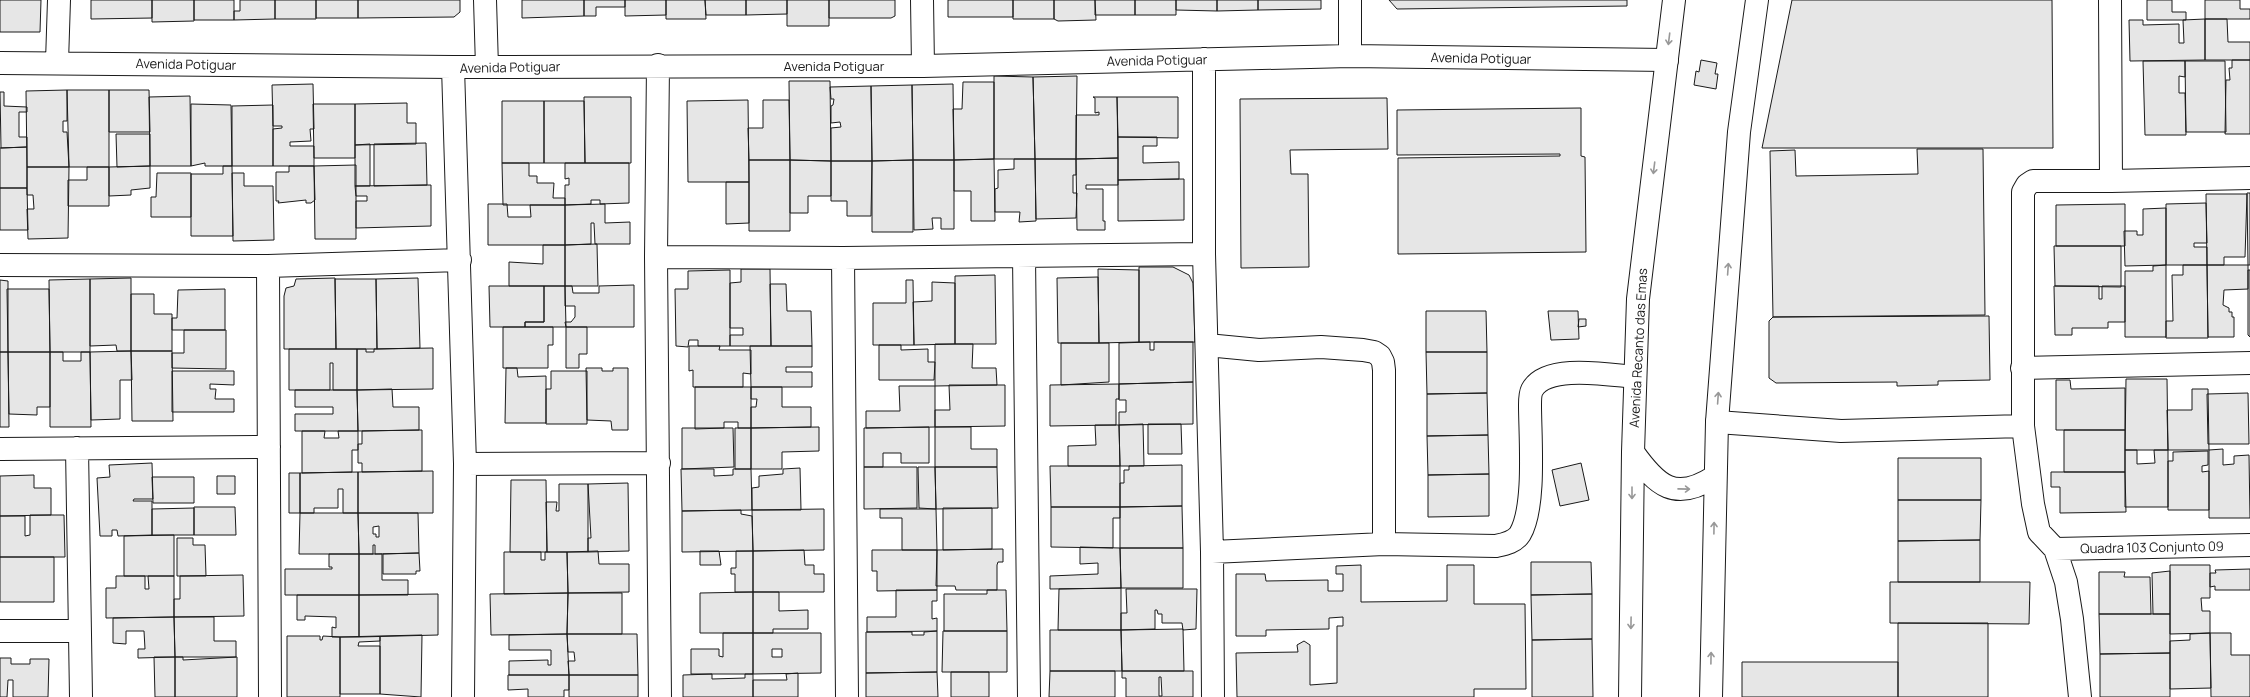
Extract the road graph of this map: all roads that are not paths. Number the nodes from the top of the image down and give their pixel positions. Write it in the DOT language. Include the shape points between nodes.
graph roads {
  1 [pos="59,0"];
  2 [pos="486,0"];
  3 [pos="922,0"];
  4 [pos="1350,0"];
  5 [pos="1674,0"];
  6 [pos="1757,0"];
  7 [pos="2110,0"];
  8 [pos="1350,56"];
  9 [pos="1204,59"];
  10 [pos="1667,60"];
  11 [pos="57,62"];
  12 [pos="0,63"];
  13 [pos="658,65"];
  14 [pos="923,66"];
  15 [pos="453,67"];
  16 [pos="487,67"];
  17 [pos="2250,178"];
  18 [pos="2111,181"];
  19 [pos="1204,254"];
  20 [pos="1024,256"];
  21 [pos="656,257"];
  22 [pos="843,258"];
  23 [pos="460,260"];
  24 [pos="0,265"];
  25 [pos="268,266"];
  26 [pos="1207,345"];
  27 [pos="2250,363"];
  28 [pos="2022,368"];
  29 [pos="1634,377"];
  30 [pos="1716,422"];
  31 [pos="2023,426"];
  32 [pos="269,447"];
  33 [pos="77,448"];
  34 [pos="0,449"];
  35 [pos="1633,452"];
  36 [pos="659,463"];
  37 [pos="465,464"];
  38 [pos="1714,477"];
  39 [pos="1384,544"];
  40 [pos="2250,545"];
  41 [pos="2054,548"];
  42 [pos="1212,552"];
  43 [pos="0,631"];
  44 [pos="79,631"];
  45 [pos="81,697"];
  46 [pos="270,697"];
  47 [pos="463,697"];
  48 [pos="660,697"];
  49 [pos="847,697"];
  50 [pos="1029,697"];
  51 [pos="1213,697"];
  52 [pos="1630,697"];
  53 [pos="1711,697"];
  54 [pos="2080,697"];
  1 -- 11 [label="street"];
  2 -- 16 [label="street"];
  3 -- 14 [label="street"];
  4 -- 8 [label="street"];
  5 -- 10 [label="street, Avenida Recanto das Emas, one-way"];
  30 -- 6 [label="street, one-way" via="1739,132"];
  7 -- 18 [label="street"];
  8 -- 9 [label="street, Avenida Potiguar"];
  8 -- 10 [label="street, Avenida Potiguar"];
  9 -- 14 [label="street, Avenida Potiguar"];
  9 -- 19 [label="street"];
  10 -- 29 [label="street, Avenida Recanto das Emas, one-way" via="1638,299"];
  11 -- 12 [label="street, Avenida Potiguar"];
  11 -- 15 [label="street, Avenida Potiguar"];
  13 -- 14 [label="street, Avenida Potiguar"];
  13 -- 16 [label="street, Avenida Potiguar"];
  13 -- 21 [label="street"];
  15 -- 16 [label="street, Avenida Potiguar"];
  15 -- 23 [label="street"];
  17 -- 18 [label="street"];
  18 -- 28 [label="street" via="2033,181 2023,192"];
  19 -- 20 [label="street"];
  19 -- 26 [label="street"];
  20 -- 22 [label="street"];
  20 -- 50 [label="street"];
  21 -- 22 [label="street"];
  21 -- 36 [label="street"];
  22 -- 49 [label="street"];
  23 -- 25 [label="street"];
  23 -- 37 [label="street"];
  24 -- 25 [label="street"];
  25 -- 32 [label="street"];
  26 -- 39 [label="street" via="1259,350 1321,347 1362,350 1380,356 1384,370"];
  26 -- 42 [label="street"];
  27 -- 28 [label="street"];
  28 -- 31 [label="street"];
  29 -- 35 [label="street, Avenida Recanto das Emas"];
  29 -- 39 [label="street" via="1574,373 1551,375 1539,381 1532,391 1528,510 1520,534 1510,542 1496,546"];
  30 -- 31 [label="street" via="1841,430"];
  30 -- 38 [label="street"];
  31 -- 41 [label="street" via="2039,532"];
  32 -- 33 [label="street"];
  32 -- 46 [label="street"];
  33 -- 34 [label="street"];
  33 -- 44 [label="street"];
  35 -- 38 [label="street, one-way" via="1655,479 1673,488 1692,489"];
  35 -- 52 [label="street, Avenida Recanto das Emas, one-way"];
  36 -- 37 [label="street"];
  36 -- 48 [label="street"];
  37 -- 47 [label="street"];
  53 -- 38 [label="street, one-way"];
  39 -- 42 [label="street"];
  40 -- 41 [label="street, Quadra 103 Conjunto 09"];
  41 -- 54 [label="street" via="2066,582 2072,619 2077,689"];
  42 -- 51 [label="street"];
  43 -- 44 [label="street"];
  44 -- 45 [label="street"];
}
